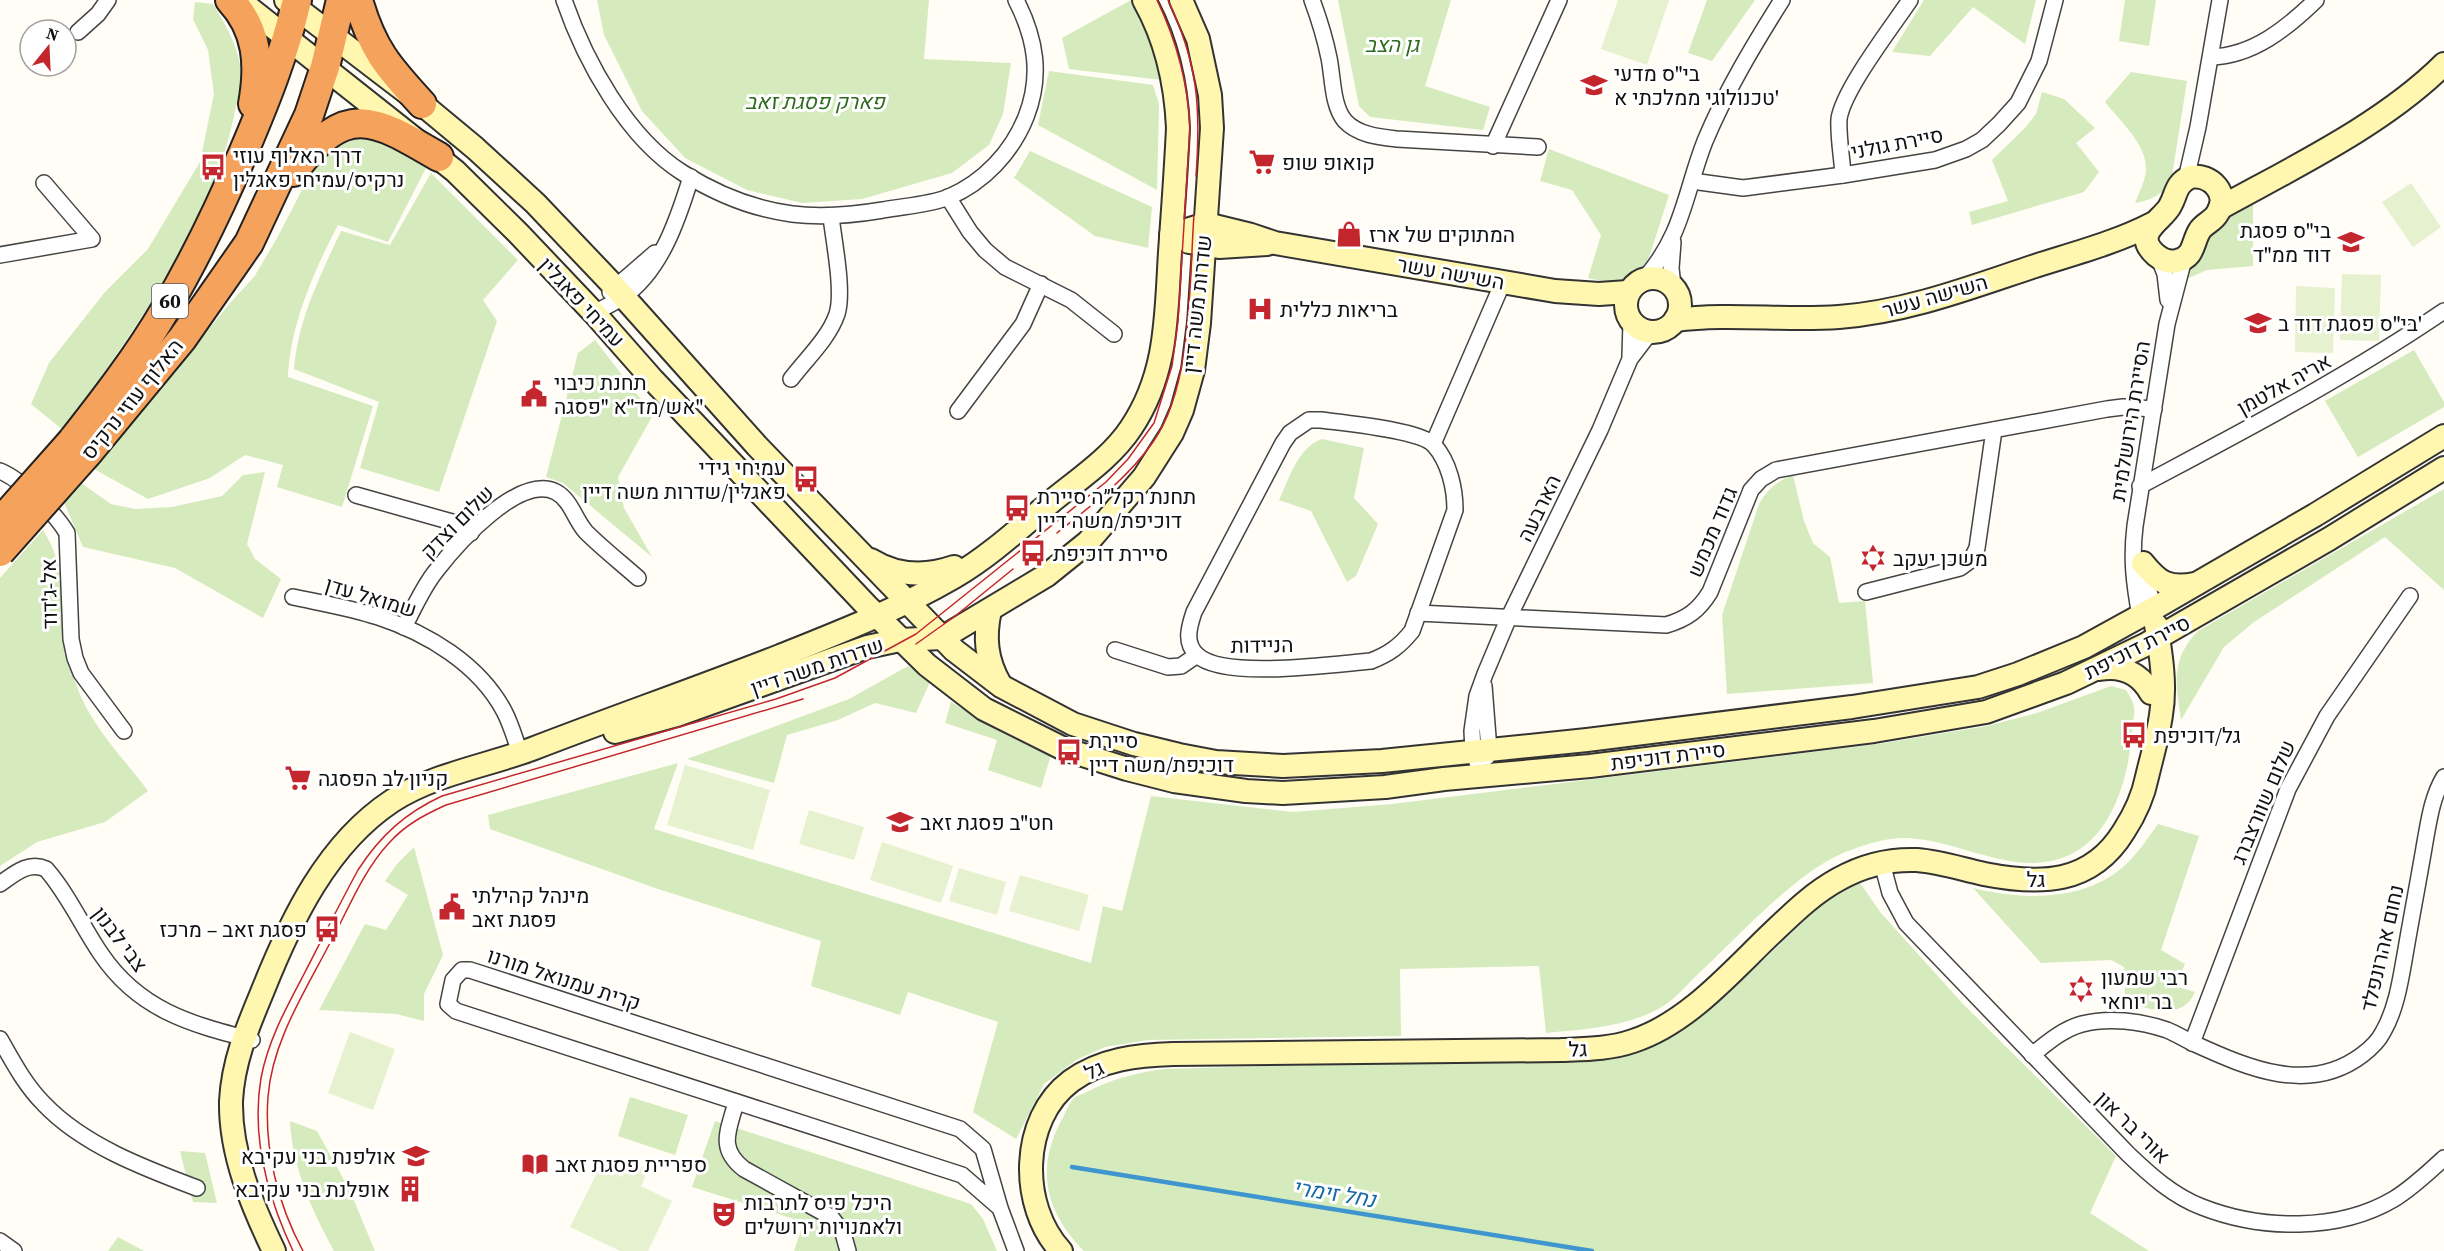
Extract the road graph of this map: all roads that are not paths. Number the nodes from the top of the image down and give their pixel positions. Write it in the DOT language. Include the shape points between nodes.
graph roads {
  1 [pos="108,0"];
  2 [pos="230,0"];
  3 [pos="239,0"];
  4 [pos="341,0"];
  5 [pos="358,0"];
  6 [pos="564,0"];
  7 [pos="1016,0"];
  8 [pos="1144,0"];
  9 [pos="1181,0"];
  10 [pos="1312,0"];
  11 [pos="1560,0"];
  12 [pos="1782,0"];
  13 [pos="1910,0"];
  14 [pos="2055,0"];
  15 [pos="2220,0"];
  16 [pos="2316,0"];
  17 [pos="293,2"];
  18 [pos="78,32"];
  19 [pos="333,36"];
  20 [pos="287,40"];
  21 [pos="2211,57"];
  22 [pos="2444,64"];
  23 [pos="325,68"];
  24 [pos="422,104"];
  25 [pos="1493,146"];
  26 [pos="246,147"];
  27 [pos="1538,147"];
  28 [pos="438,157"];
  29 [pos="1844,175"];
  30 [pos="691,177"];
  31 [pos="1692,181"];
  32 [pos="44,183"];
  33 [pos="2207,188"];
  34 [pos="948,198"];
  35 [pos="266,207"];
  36 [pos="831,217"];
  37 [pos="2152,224"];
  38 [pos="1171,235"];
  39 [pos="1205,235"];
  40 [pos="1674,237"];
  41 [pos="2113,240"];
  42 [pos="2155,254"];
  43 [pos="0,255"];
  44 [pos="2184,259"];
  45 [pos="1503,282"];
  46 [pos="1041,284"];
  47 [pos="619,292"];
  48 [pos="1633,302"];
  49 [pos="1671,309"];
  50 [pos="2444,311"];
  51 [pos="594,313"];
  52 [pos="2167,324"];
  53 [pos="1114,334"];
  54 [pos="1630,359"];
  55 [pos="791,379"];
  56 [pos="2154,409"];
  57 [pos="958,411"];
  58 [pos="1994,430"];
  59 [pos="2444,436"];
  60 [pos="1433,444"];
  61 [pos="80,448"];
  62 [pos="2444,468"];
  63 [pos="0,471"];
  64 [pos="2140,486"];
  65 [pos="356,495"];
  66 [pos="0,522"];
  67 [pos="2135,526"];
  68 [pos="471,533"];
  69 [pos="856,549"];
  70 [pos="0,552"];
  71 [pos="984,557"];
  72 [pos="2143,563"];
  73 [pos="838,576"];
  74 [pos="638,578"];
  75 [pos="2196,584"];
  76 [pos="1866,592"];
  77 [pos="293,597"];
  78 [pos="2410,597"];
  79 [pos="907,602"];
  80 [pos="990,610"];
  81 [pos="1418,613"];
  82 [pos="2147,613"];
  83 [pos="1509,617"];
  84 [pos="404,627"];
  85 [pos="889,629"];
  86 [pos="942,638"];
  87 [pos="822,639"];
  88 [pos="2152,641"];
  89 [pos="1115,650"];
  90 [pos="1197,655"];
  91 [pos="2097,669"];
  92 [pos="1001,686"];
  93 [pos="2151,693"];
  94 [pos="124,731"];
  95 [pos="1481,751"];
  96 [pos="520,753"];
  97 [pos="2150,764"];
  98 [pos="1482,776"];
  99 [pos="2444,777"];
  100 [pos="439,780"];
  101 [pos="1882,863"];
  102 [pos="0,884"];
  103 [pos="0,1039"];
  104 [pos="248,1039"];
  105 [pos="2192,1043"];
  106 [pos="2032,1055"];
  107 [pos="736,1102"];
  108 [pos="2444,1158"];
  109 [pos="197,1188"];
  110 [pos="1000,1208"];
  111 [pos="0,1241"];
  112 [pos="14,1251"];
  113 [pos="274,1251"];
  114 [pos="848,1251"];
  115 [pos="1016,1251"];
  116 [pos="1060,1251"];
  1 -- 18 [label="street"];
  2 -- 26 [label="highway" via="247,22 256,47 255,93"];
  3 -- 20 [label="street, עמיחי פאגלין"];
  4 -- 19 [label="highway, 60"];
  5 -- 24 [label="highway" via="372,40 387,66"];
  6 -- 30 [label="street" via="585,53 625,117 657,152"];
  7 -- 34 [label="street" via="1034,49 1035,80 1030,106 1019,135 1002,157 982,177"];
  8 -- 38 [label="street, שדרות משה דיין" via="1166,50 1177,99"];
  9 -- 39 [label="street, שדרות משה דיין" via="1198,39 1210,95 1212,128"];
  10 -- 25 [label="street" via="1344,120 1375,136"];
  11 -- 25 [label="street"];
  12 -- 31 [label="street" via="1748,52 1721,104"];
  13 -- 29 [label="street" via="1852,86 1845,103 1839,119"];
  14 -- 29 [label="street, סיירת גולני" via="2030,80 2018,103 1982,140 1935,160"];
  15 -- 21 [label="street"];
  16 -- 21 [label="street" via="2282,31 2264,41 2232,55"];
  17 -- 19 [label="street, עמיחי פאגלין"];
  17 -- 20 [label="highway, האלוף עוזי נרקיס / 60"];
  19 -- 23 [label="highway, האלוף עוזי נרקיס / 60"];
  19 -- 24 [label="street, עמיחי פאגלין"];
  20 -- 23 [label="street, עמיחי פאגלין"];
  20 -- 26 [label="highway, האלוף עוזי נרקיס / 60"];
  21 -- 33 [label="street" via="2198,127 2198,148"];
  22 -- 33 [label="street" via="2352,133 2272,179 2243,189"];
  23 -- 28 [label="street, עמיחי פאגלין"];
  23 -- 35 [label="highway, האלוף עוזי נרקיס / 60" via="309,115"];
  24 -- 47 [label="street, עמיחי פאגלין" via="535,203"];
  25 -- 27 [label="street"];
  26 -- 61 [label="highway, האלוף עוזי נרקיס / 60" via="222,203 165,311 105,398"];
  28 -- 35 [label="highway" via="393,130 357,123 339,127 308,152"];
  28 -- 51 [label="street, עמיחי פאגלין"];
  29 -- 31 [label="street, סיירת גולני" via="1743,188"];
  30 -- 36 [label="street" via="753,206"];
  30 -- 47 [label="street" via="666,242 647,272"];
  31 -- 40 [label="street"];
  32 -- 43 [label="street" via="92,239"];
  33 -- 37 [label="street" via="2177,187 2169,208"];
  33 -- 44 [label="street" via="2215,217 2200,230 2194,248"];
  34 -- 36 [label="street"];
  34 -- 46 [label="street" via="985,250 1005,267"];
  35 -- 61 [label="highway, האלוף עוזי נרקיס / 60" via="249,243 182,339"];
  36 -- 55 [label="street" via="840,301 826,334"];
  37 -- 41 [label="street, השישה עשר"];
  37 -- 42 [label="street" via="2148,235"];
  38 -- 39 [label="street, השישה עשר"];
  38 -- 71 [label="street, שדרות משה דיין" via="1163,345 1155,382 1140,414 1115,447"];
  39 -- 45 [label="street, השישה עשר" via="1251,235 1275,243"];
  39 -- 80 [label="street, שדרות משה דיין" via="1197,350 1172,434 1144,477 1088,542 1055,570"];
  40 -- 48 [label="street"];
  40 -- 49 [label="street"];
  41 -- 42 [label="street, השישה עשר" via="2130,240"];
  41 -- 49 [label="street, השישה עשר" via="1885,312 1752,318"];
  42 -- 44 [label="street, השישה עשר" via="2170,262"];
  42 -- 52 [label="street, הסיירת הירושלמית" via="2167,285"];
  44 -- 52 [label="street, הסיירת הירושלמית"];
  45 -- 48 [label="street, השישה עשר"];
  45 -- 60 [label="street"];
  46 -- 53 [label="street" via="1071,300"];
  46 -- 57 [label="street" via="1023,324"];
  47 -- 51 [label="street"];
  47 -- 69 [label="street, עמיחי פאגלין"];
  48 -- 49 [label="street" via="1643,330"];
  48 -- 49 [label="street" via="1660,278"];
  48 -- 54 [label="street, הארבעה"];
  49 -- 54 [label="street, הארבעה"];
  50 -- 64 [label="street, אריה אלטמן" via="2394,345"];
  51 -- 73 [label="street, עמיחי פאגלין"];
  52 -- 56 [label="street, הסיירת הירושלמית"];
  54 -- 83 [label="street, הארבעה"];
  56 -- 58 [label="street, גדוד מכמש" via="2107,409"];
  56 -- 64 [label="street, הסיירת הירושלמית"];
  58 -- 76 [label="street" via="1981,530 1971,560 1960,568"];
  58 -- 83 [label="street, גדוד מכמש" via="1796,465 1761,478 1750,490 1710,592 1701,607 1678,622 1666,625"];
  59 -- 75 [label="street, סיירת דוכיפת"];
  60 -- 81 [label="street, הניידות" via="1452,478 1455,510"];
  60 -- 90 [label="street" via="1406,433 1321,420 1309,420 1290,433 1194,612 1188,636"];
  61 -- 66 [label="highway, האלוף עוזי נרקיס / 60, bridge"];
  61 -- 70 [label="highway, האלוף עוזי נרקיס / 60, bridge"];
  62 -- 88 [label="street, סיירת דוכיפת"];
  63 -- 94 [label="street, אל-ג'דוד" via="18,481 68,533 75,658 81,674"];
  64 -- 67 [label="street, הסיירת הירושלמית"];
  65 -- 68 [label="street" via="452,522"];
  67 -- 72 [label="street, הסיירת הירושלמית"];
  67 -- 82 [label="street, הסיירת הירושלמית" via="2133,575"];
  68 -- 74 [label="street, שלום וצדק" via="514,496 543,488 567,502 585,530"];
  68 -- 84 [label="street, שלום וצדק" via="434,572"];
  69 -- 71 [label="street" via="883,567 922,575"];
  69 -- 79 [label="street, עמיחי פאגלין"];
  71 -- 79 [label="street, שדרות משה דיין"];
  72 -- 75 [label="street" via="2165,584"];
  72 -- 82 [label="street, הסיירת הירושלמית"];
  73 -- 85 [label="street, עמיחי פאגלין"];
  73 -- 87 [label="street" via="846,605 844,614"];
  75 -- 82 [label="street, סיירת דוכיפת"];
  77 -- 84 [label="street, שמואל עדן" via="377,616"];
  78 -- 105 [label="street, שלום שוורצברג" via="2327,716 2288,789"];
  79 -- 85 [label="street, שדרות משה דיין"];
  79 -- 86 [label="street, סיירת דוכיפת"];
  80 -- 86 [label="street, שדרות משה דיין"];
  80 -- 92 [label="street" via="987,649"];
  81 -- 83 [label="street, גדוד מכמש"];
  81 -- 90 [label="street, הניידות" via="1412,631 1400,646 1371,661 1250,669 1224,668"];
  82 -- 88 [label="street, גל"];
  82 -- 95 [label="street, סיירת דוכיפת" via="2058,658 2018,674 1955,691"];
  83 -- 95 [label="street, הארבעה" via="1485,674"];
  84 -- 96 [label="street, שמואל עדן" via="436,644 484,682 504,711"];
  85 -- 86 [label="street, שדרות משה דיין"];
  85 -- 87 [label="street, שדרות משה דיין"];
  85 -- 96 [label="street, שדרות משה דיין" via="807,668 677,715"];
  85 -- 98 [label="street, סיירת דוכיפת" via="984,709 1064,749 1174,781 1283,793"];
  86 -- 92 [label="street, סיירת דוכיפת"];
  87 -- 96 [label="street, שדרות משה דיין"];
  88 -- 91 [label="street, סיירת דוכיפת"];
  88 -- 93 [label="street, גל"];
  88 -- 97 [label="street, גל" via="2163,700"];
  89 -- 90 [label="street" via="1168,667 1181,666"];
  91 -- 93 [label="street" via="2110,667 2129,672 2145,682"];
  91 -- 98 [label="street, סיירת דוכיפת" via="1986,712 1874,731"];
  92 -- 95 [label="street, סיירת דוכיפת" via="1073,724 1134,744 1216,762 1283,766"];
  93 -- 97 [label="street, גל"];
  95 -- 98 [label="street, הארבעה"];
  96 -- 100 [label="street, שדרות משה דיין"];
  97 -- 101 [label="street, גל" via="2139,804 2117,842 2104,857 2079,872 2036,880 1916,860"];
  99 -- 105 [label="street, נחום אהרונפלד" via="2432,807 2400,982 2383,1032 2372,1047 2337,1070 2292,1077 2244,1066"];
  100 -- 104 [label="street, שדרות משה דיין" via="371,829 335,873 308,912"];
  100 -- 104 [label="street, שדרות משה דיין" via="391,802 356,831 312,889 283,940"];
  101 -- 106 [label="street, אורי בר און" via="1890,893 1906,923"];
  101 -- 116 [label="street, גל" via="1857,870 1817,893 1694,1005 1634,1041 1561,1050 1147,1055 1087,1072 1054,1098 1033,1148 1033,1197 1048,1236"];
  102 -- 104 [label="street, צבי לבנון" via="19,870 39,866 50,874 118,977 134,991 171,1015"];
  103 -- 109 [label="street" via="28,1086 57,1117 109,1149"];
  104 -- 113 [label="street" via="232,1119 245,1184"];
  105 -- 106 [label="street, נחום אהרונפלד" via="2146,1024 2097,1021 2058,1035"];
  106 -- 108 [label="street, אורי בר און" via="2153,1178 2202,1207 2230,1215 2265,1222 2338,1220 2394,1199"];
  107 -- 110 [label="street, קרית עמנואל מורנו" via="962,1175"];
  107 -- 110 [label="street, קרית עמנואל מורנו" via="456,1011 448,1004 453,980 462,970 470,970 960,1129 983,1149"];
  107 -- 114 [label="street" via="727,1143 732,1158 744,1169 831,1217 843,1233"];
  110 -- 115 [label="street, קרית עמנואל מורנו"];
  111 -- 112 [label="street"];
}
